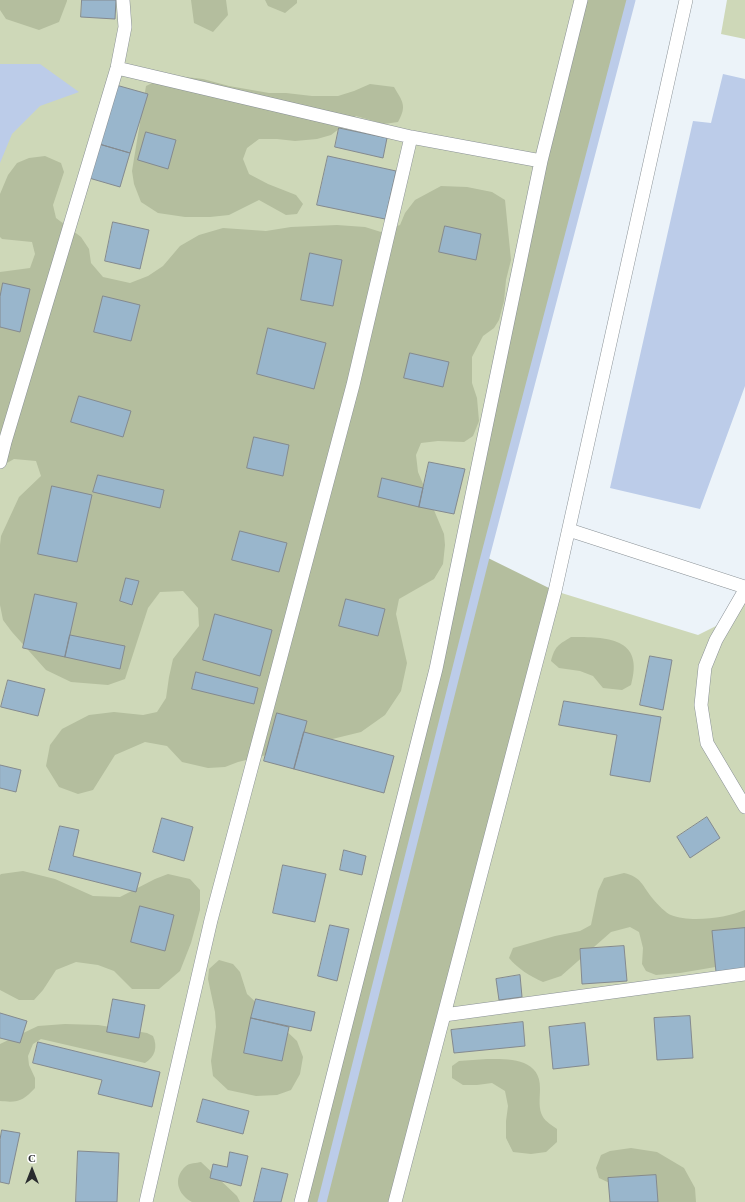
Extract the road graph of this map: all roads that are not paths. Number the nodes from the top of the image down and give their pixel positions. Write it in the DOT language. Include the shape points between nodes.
graph roads {
  1 [pos="122,0"];
  2 [pos="581,0"];
  3 [pos="686,0"];
  4 [pos="117,68"];
  5 [pos="412,137"];
  6 [pos="541,161"];
  7 [pos="0,462"];
  8 [pos="568,530"];
  9 [pos="745,587"];
  10 [pos="745,590"];
  11 [pos="745,807"];
  12 [pos="745,974"];
  13 [pos="444,1015"];
  14 [pos="146,1202"];
  15 [pos="301,1202"];
  16 [pos="394,1202"];
  1 -- 4 [label="lane" via="125,27"];
  2 -- 6 [label="lane"];
  3 -- 8 [label="lane"];
  4 -- 5 [label="lane"];
  4 -- 7 [label="lane"];
  5 -- 6 [label="lane"];
  5 -- 14 [label="lane" via="353,385 211,920"];
  6 -- 15 [label="lane" via="436,669"];
  8 -- 9 [label="lane"];
  8 -- 13 [label="lane" via="555,591"];
  10 -- 11 [label="lane" via="716,640 705,667 701,705 707,742"];
  12 -- 13 [label="lane"];
  13 -- 16 [label="lane"];
}
